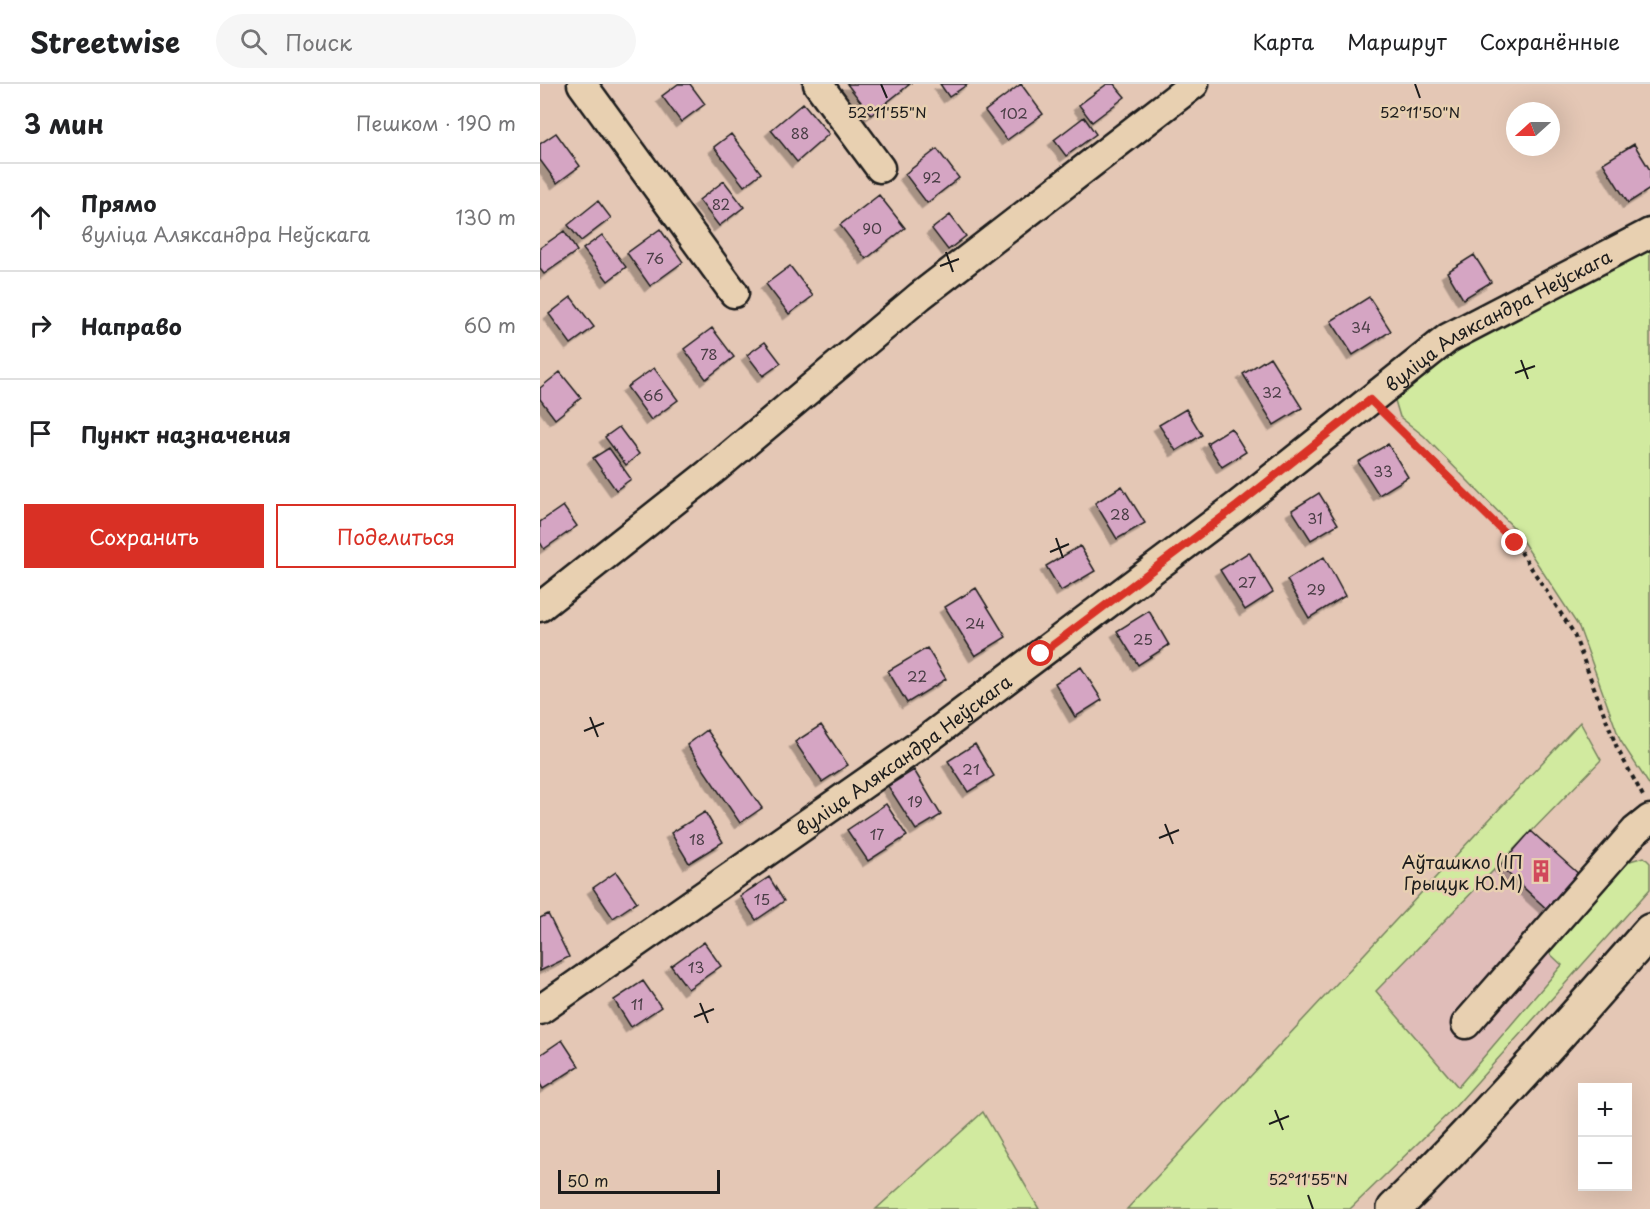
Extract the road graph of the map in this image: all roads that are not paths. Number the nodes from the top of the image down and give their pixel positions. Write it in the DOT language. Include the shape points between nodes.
graph roads {
  1 [pos="582,84"];
  2 [pos="818,84"];
  3 [pos="1194,84"];
  4 [pos="880,168"];
  5 [pos="1650,233"];
  6 [pos="734,293"];
  7 [pos="540,607"];
  8 [pos="1647,810"];
  9 [pos="1650,931"];
  10 [pos="540,1010"];
  11 [pos="1466,1024"];
  12 [pos="1394,1209"];
  1 -- 6 [label="street"];
  2 -- 4 [label="street"];
  3 -- 7 [label="street" via="920,296 717,467"];
  5 -- 10 [label="street, вуліца Аляксандра Неўскага" via="1448,338 1237,506 918,746"];
  8 -- 11 [label="street" via="1635,831"];
  9 -- 12 [label="highway" via="1563,1031"];
}
